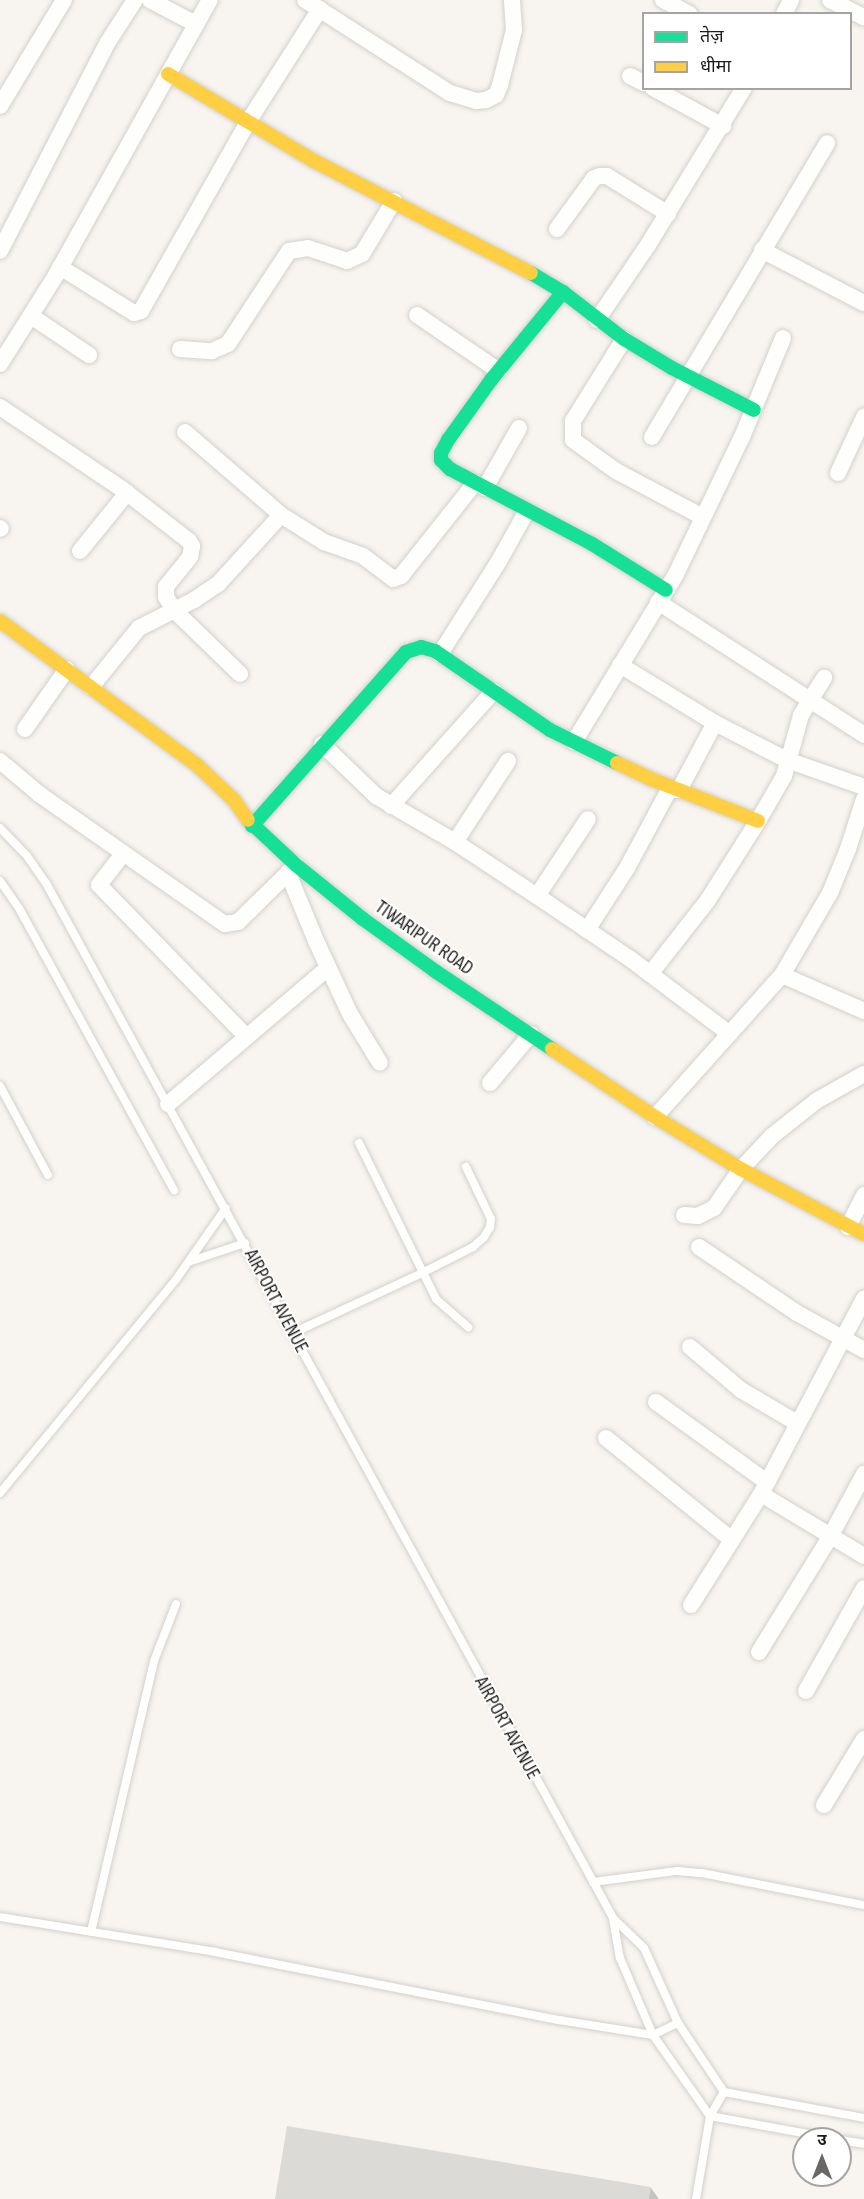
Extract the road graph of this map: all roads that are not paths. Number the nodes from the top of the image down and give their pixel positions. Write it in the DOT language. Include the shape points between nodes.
graph roads {
  1 [pos="64,0"];
  2 [pos="135,0"];
  3 [pos="150,0"];
  4 [pos="210,0"];
  5 [pos="512,0"];
  6 [pos="663,0"];
  7 [pos="830,0"];
  8 [pos="312,4"];
  9 [pos="685,12"];
  10 [pos="864,17"];
  11 [pos="196,24"];
  12 [pos="168,74"];
  13 [pos="657,90"];
  14 [pos="743,90"];
  15 [pos="0,106"];
  16 [pos="248,122"];
  17 [pos="723,126"];
  18 [pos="827,143"];
  19 [pos="394,201"];
  20 [pos="668,213"];
  21 [pos="557,229"];
  22 [pos="762,250"];
  23 [pos="0,251"];
  24 [pos="60,267"];
  25 [pos="563,292"];
  26 [pos="864,303"];
  27 [pos="417,315"];
  28 [pos="32,316"];
  29 [pos="597,320"];
  30 [pos="783,338"];
  31 [pos="624,339"];
  32 [pos="180,349"];
  33 [pos="89,355"];
  34 [pos="0,364"];
  35 [pos="500,371"];
  36 [pos="689,377"];
  37 [pos="0,407"];
  38 [pos="754,410"];
  39 [pos="864,417"];
  40 [pos="519,428"];
  41 [pos="185,432"];
  42 [pos="652,437"];
  43 [pos="838,473"];
  44 [pos="480,486"];
  45 [pos="127,493"];
  46 [pos="527,511"];
  47 [pos="281,514"];
  48 [pos="703,517"];
  49 [pos="80,551"];
  50 [pos="662,596"];
  51 [pos="174,610"];
  52 [pos="0,621"];
  53 [pos="440,654"];
  54 [pos="620,665"];
  55 [pos="67,669"];
  56 [pos="240,674"];
  57 [pos="824,678"];
  58 [pos="91,687"];
  59 [pos="494,691"];
  60 [pos="811,699"];
  61 [pos="716,723"];
  62 [pos="25,729"];
  63 [pos="864,735"];
  64 [pos="574,742"];
  65 [pos="322,744"];
  66 [pos="787,760"];
  67 [pos="508,761"];
  68 [pos="0,762"];
  69 [pos="864,788"];
  70 [pos="679,790"];
  71 [pos="864,799"];
  72 [pos="391,806"];
  73 [pos="588,819"];
  74 [pos="758,821"];
  75 [pos="252,826"];
  76 [pos="0,828"];
  77 [pos="455,842"];
  78 [pos="123,854"];
  79 [pos="292,869"];
  80 [pos="0,881"];
  81 [pos="537,896"];
  82 [pos="587,930"];
  83 [pos="328,968"];
  84 [pos="650,974"];
  85 [pos="782,975"];
  86 [pos="864,1011"];
  87 [pos="531,1034"];
  88 [pos="730,1034"];
  89 [pos="246,1036"];
  90 [pos="380,1063"];
  91 [pos="864,1074"];
  92 [pos="490,1083"];
  93 [pos="0,1086"];
  94 [pos="168,1104"];
  95 [pos="655,1117"];
  96 [pos="359,1143"];
  97 [pos="466,1167"];
  98 [pos="741,1169"];
  99 [pos="48,1175"];
  100 [pos="174,1190"];
  101 [pos="864,1195"];
  102 [pos="226,1208"];
  103 [pos="684,1215"];
  104 [pos="848,1227"];
  105 [pos="864,1234"];
  106 [pos="245,1243"];
  107 [pos="699,1247"];
  108 [pos="191,1261"];
  109 [pos="422,1273"];
  110 [pos="864,1299"];
  111 [pos="468,1327"];
  112 [pos="293,1333"];
  113 [pos="842,1338"];
  114 [pos="690,1347"];
  115 [pos="864,1350"];
  116 [pos="656,1402"];
  117 [pos="797,1423"];
  118 [pos="606,1438"];
  119 [pos="864,1474"];
  120 [pos="764,1488"];
  121 [pos="0,1492"];
  122 [pos="830,1536"];
  123 [pos="732,1540"];
  124 [pos="864,1556"];
  125 [pos="864,1588"];
  126 [pos="176,1604"];
  127 [pos="691,1605"];
  128 [pos="759,1652"];
  129 [pos="806,1691"];
  130 [pos="864,1740"];
  131 [pos="824,1805"];
  132 [pos="592,1882"];
  133 [pos="864,1905"];
  134 [pos="0,1917"];
  135 [pos="613,1918"];
  136 [pos="91,1932"];
  137 [pos="678,2023"];
  138 [pos="653,2036"];
  139 [pos="724,2092"];
  140 [pos="710,2116"];
  141 [pos="864,2118"];
  142 [pos="792,2131"];
  143 [pos="696,2199"];
  1 -- 15 [label="street"];
  2 -- 23 [label="street" via="103,52"];
  3 -- 11 [label="street"];
  4 -- 11 [label="street"];
  5 -- 8 [label="street" via="514,30 500,85 496,95 476,101 450,93"];
  6 -- 9 [label="street"];
  7 -- 10 [label="street"];
  8 -- 16 [label="street"];
  11 -- 12 [label="street"];
  12 -- 16 [label="street"];
  12 -- 24 [label="street"];
  13 -- 17 [label="street"];
  14 -- 17 [label="street"];
  16 -- 19 [label="street"];
  16 -- 24 [label="street" via="141,311 134,313"];
  17 -- 20 [label="street"];
  18 -- 22 [label="street"];
  19 -- 25 [label="street"];
  19 -- 32 [label="street" via="362,254 347,261 308,248 289,251 228,344 212,351"];
  20 -- 21 [label="street" via="600,176 594,178"];
  20 -- 29 [label="street"];
  22 -- 26 [label="street"];
  22 -- 36 [label="street"];
  24 -- 28 [label="street"];
  25 -- 29 [label="street"];
  25 -- 35 [label="street"];
  27 -- 35 [label="street"];
  28 -- 33 [label="street"];
  28 -- 34 [label="street"];
  29 -- 31 [label="street"];
  30 -- 38 [label="street"];
  31 -- 36 [label="street"];
  31 -- 48 [label="street" via="573,421 573,440 616,471"];
  35 -- 44 [label="street" via="441,453 444,465"];
  36 -- 38 [label="street"];
  36 -- 42 [label="street"];
  37 -- 45 [label="street"];
  38 -- 48 [label="street"];
  39 -- 43 [label="street"];
  40 -- 44 [label="street"];
  41 -- 47 [label="street"];
  44 -- 46 [label="street"];
  44 -- 47 [label="street" via="397,579 390,578 363,556 324,542"];
  45 -- 49 [label="street"];
  45 -- 51 [label="street" via="192,546 190,557 166,587 166,597"];
  46 -- 50 [label="street" via="592,544"];
  46 -- 53 [label="street"];
  47 -- 51 [label="street" via="218,584"];
  48 -- 50 [label="street"];
  50 -- 54 [label="street"];
  50 -- 60 [label="street"];
  51 -- 56 [label="street"];
  51 -- 58 [label="street" via="139,628"];
  52 -- 55 [label="street, TIWARIPUR ROAD"];
  53 -- 59 [label="street"];
  53 -- 65 [label="street" via="421,647 406,652"];
  54 -- 61 [label="street"];
  54 -- 64 [label="street"];
  55 -- 58 [label="street, TIWARIPUR ROAD"];
  55 -- 62 [label="street"];
  57 -- 60 [label="street"];
  58 -- 75 [label="street, TIWARIPUR ROAD" via="198,766 234,800"];
  59 -- 64 [label="street"];
  59 -- 72 [label="street"];
  60 -- 63 [label="street"];
  60 -- 66 [label="street" via="795,730"];
  61 -- 66 [label="street"];
  61 -- 70 [label="street"];
  64 -- 70 [label="street"];
  65 -- 72 [label="street"];
  65 -- 75 [label="street"];
  66 -- 69 [label="street"];
  66 -- 74 [label="street" via="784,776"];
  67 -- 77 [label="street"];
  68 -- 78 [label="street"];
  70 -- 74 [label="street"];
  70 -- 82 [label="street" via="669,790 627,868"];
  71 -- 85 [label="street" via="830,892"];
  72 -- 77 [label="street"];
  73 -- 81 [label="street"];
  74 -- 84 [label="street" via="708,900"];
  75 -- 79 [label="street, TIWARIPUR ROAD"];
  76 -- 94 [label="lane, AIRPORT AVENUE" via="27,856 46,884"];
  77 -- 81 [label="street"];
  78 -- 79 [label="street" via="225,924 238,922"];
  78 -- 89 [label="street" via="99,885"];
  79 -- 83 [label="street"];
  79 -- 87 [label="street, TIWARIPUR ROAD"];
  80 -- 100 [label="lane" via="20,910"];
  81 -- 82 [label="street"];
  82 -- 84 [label="street"];
  83 -- 89 [label="street"];
  83 -- 90 [label="street"];
  84 -- 88 [label="street"];
  85 -- 86 [label="street"];
  85 -- 88 [label="street"];
  87 -- 92 [label="street"];
  87 -- 95 [label="street, TIWARIPUR ROAD"];
  88 -- 95 [label="street"];
  89 -- 94 [label="street"];
  91 -- 98 [label="street" via="794,1117"];
  93 -- 99 [label="lane"];
  94 -- 102 [label="lane, AIRPORT AVENUE"];
  95 -- 98 [label="street, TIWARIPUR ROAD"];
  96 -- 109 [label="lane"];
  97 -- 109 [label="lane" via="487,1209 490,1227 473,1247"];
  98 -- 103 [label="street" via="714,1208 698,1216"];
  98 -- 104 [label="street, TIWARIPUR ROAD"];
  101 -- 104 [label="street"];
  102 -- 106 [label="lane, AIRPORT AVENUE"];
  102 -- 108 [label="lane"];
  104 -- 105 [label="street, TIWARIPUR ROAD"];
  106 -- 108 [label="lane"];
  106 -- 112 [label="lane, AIRPORT AVENUE"];
  107 -- 113 [label="street" via="797,1313"];
  108 -- 121 [label="lane"];
  109 -- 111 [label="lane" via="436,1299"];
  109 -- 112 [label="lane"];
  110 -- 113 [label="street"];
  112 -- 132 [label="lane, AIRPORT AVENUE"];
  113 -- 115 [label="street"];
  113 -- 117 [label="street"];
  114 -- 117 [label="street" via="741,1390"];
  116 -- 120 [label="street"];
  117 -- 120 [label="street"];
  118 -- 123 [label="street"];
  119 -- 122 [label="street"];
  120 -- 122 [label="street"];
  120 -- 123 [label="street"];
  122 -- 124 [label="street"];
  122 -- 128 [label="street"];
  123 -- 127 [label="street"];
  125 -- 129 [label="street"];
  126 -- 136 [label="lane" via="154,1661"];
  130 -- 131 [label="street"];
  132 -- 133 [label="lane" via="694,1872"];
  132 -- 135 [label="lane, AIRPORT AVENUE"];
  134 -- 136 [label="lane"];
  135 -- 137 [label="lane, AIRPORT AVENUE" via="644,1948"];
  135 -- 138 [label="lane" via="620,1958"];
  136 -- 138 [label="lane"];
  137 -- 138 [label="lane"];
  137 -- 139 [label="lane, AIRPORT AVENUE"];
  138 -- 140 [label="lane"];
  139 -- 140 [label="lane"];
  139 -- 141 [label="lane"];
  140 -- 142 [label="lane"];
  140 -- 143 [label="lane"];
}
